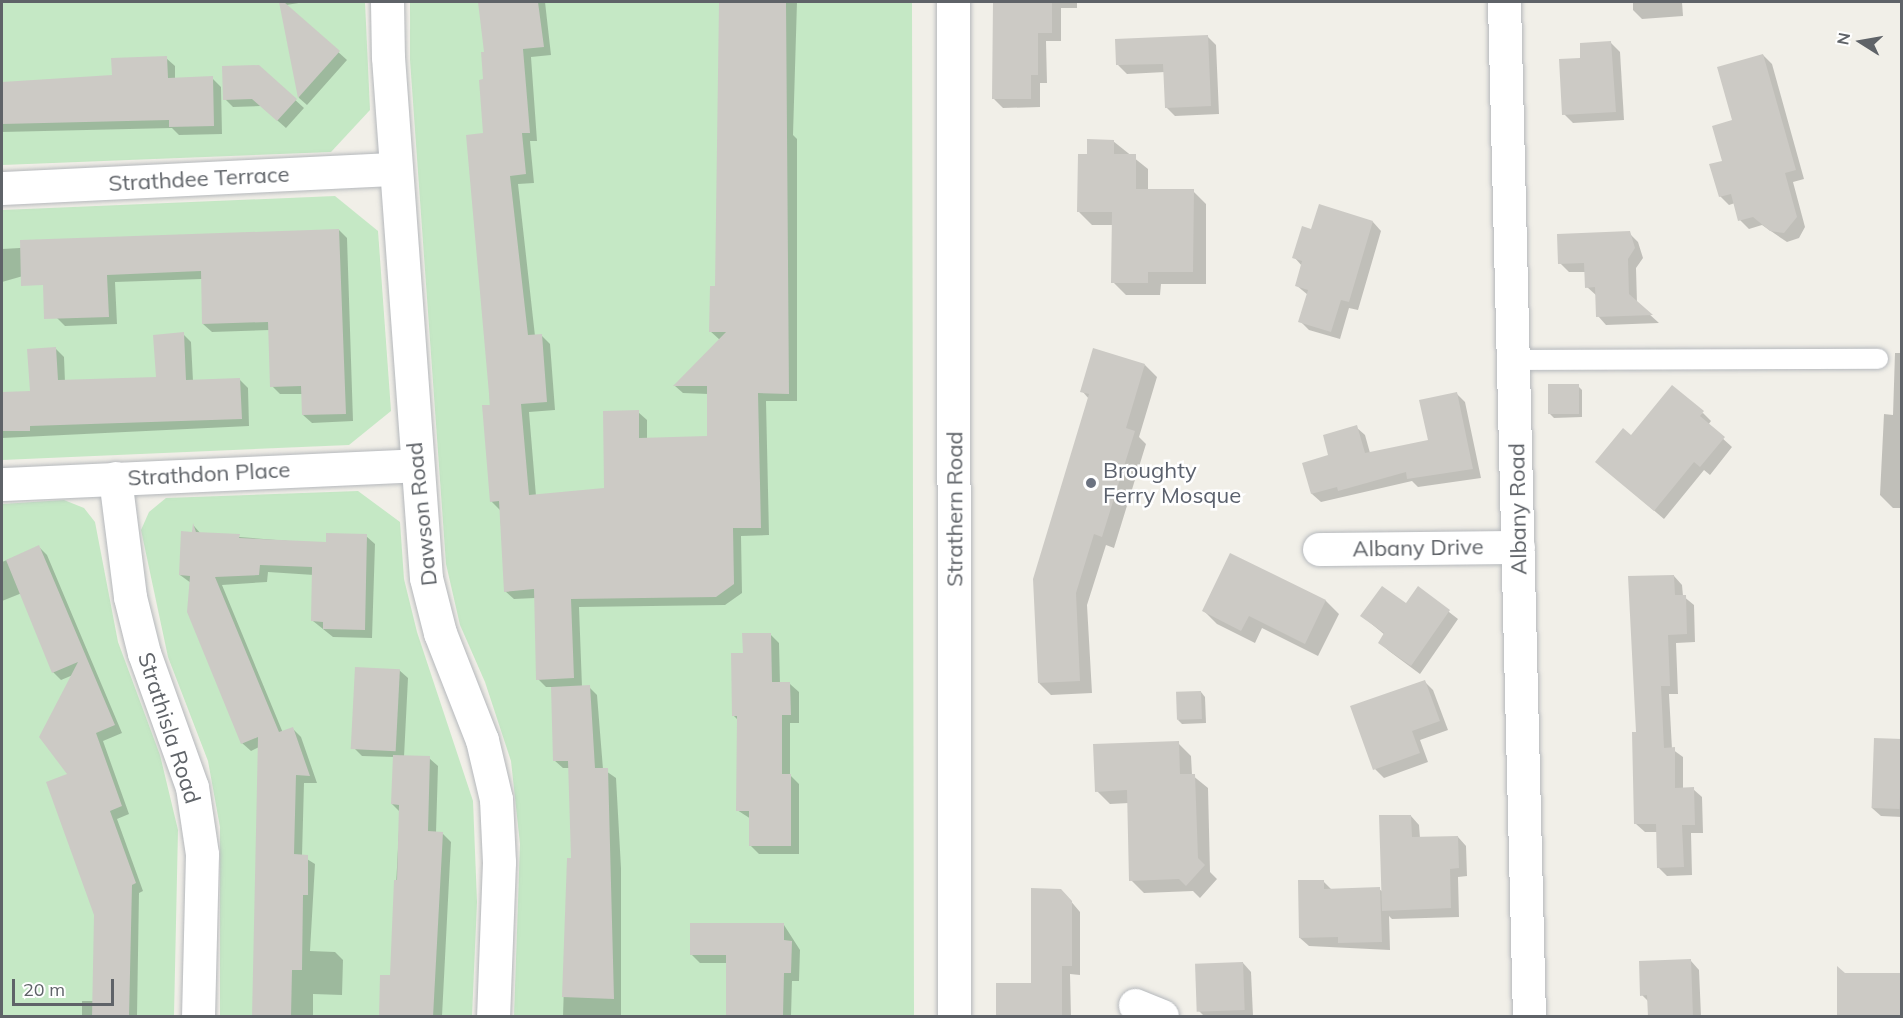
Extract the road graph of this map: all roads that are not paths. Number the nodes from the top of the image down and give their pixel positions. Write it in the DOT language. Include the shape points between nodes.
graph roads {
  1 [pos="387,2"];
  2 [pos="953,2"];
  3 [pos="1504,2"];
  4 [pos="396,170"];
  5 [pos="2,188"];
  6 [pos="1878,359"];
  7 [pos="1516,360"];
  8 [pos="417,465"];
  9 [pos="115,478"];
  10 [pos="2,484"];
  11 [pos="1518,548"];
  12 [pos="1319,549"];
  13 [pos="198,1017"];
  14 [pos="493,1017"];
  15 [pos="954,1017"];
  16 [pos="1529,1017"];
  1 -- 4 [label="street, Dawson Road"];
  2 -- 15 [label="street, Strathern Road"];
  3 -- 7 [label="street, Albany Road"];
  4 -- 5 [label="street, Strathdee Terrace"];
  4 -- 8 [label="street, Dawson Road"];
  6 -- 7 [label="lane"];
  7 -- 11 [label="street, Albany Road"];
  8 -- 9 [label="street, Strathdon Place"];
  8 -- 14 [label="street, Dawson Road" via="426,578 440,633 482,740 496,799 499,861"];
  9 -- 10 [label="street, Strathdon Place"];
  9 -- 13 [label="street, Strathisla Road" via="130,597 144,653 192,787 202,854"];
  11 -- 12 [label="street, Albany Drive"];
  11 -- 16 [label="street, Albany Road"];
}
